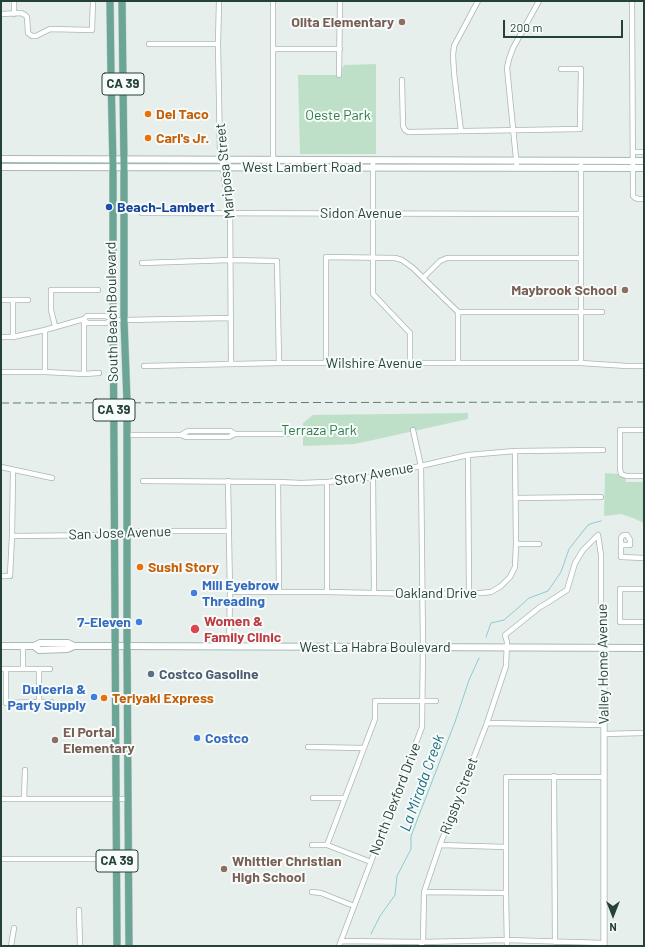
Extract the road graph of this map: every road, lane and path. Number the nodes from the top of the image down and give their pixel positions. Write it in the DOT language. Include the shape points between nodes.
graph roads {
  1 [pos="14,1"];
  2 [pos="93,1"];
  3 [pos="110,1"];
  4 [pos="122,1"];
  5 [pos="219,1"];
  6 [pos="273,1"];
  7 [pos="340,1"];
  8 [pos="478,1"];
  9 [pos="539,1"];
  10 [pos="632,1"];
  11 [pos="1,14"];
  12 [pos="14,14"];
  13 [pos="148,44"];
  14 [pos="218,44"];
  15 [pos="273,49"];
  16 [pos="340,49"];
  17 [pos="560,69"];
  18 [pos="339,75"];
  19 [pos="402,80"];
  20 [pos="513,130"];
  21 [pos="461,131"];
  22 [pos="633,152"];
  23 [pos="644,152"];
  24 [pos="1,159"];
  25 [pos="113,159"];
  26 [pos="124,160"];
  27 [pos="222,160"];
  28 [pos="273,160"];
  29 [pos="516,161"];
  30 [pos="633,161"];
  31 [pos="644,161"];
  32 [pos="373,164"];
  33 [pos="581,165"];
  34 [pos="1,167"];
  35 [pos="113,167"];
  36 [pos="223,167"];
  37 [pos="273,167"];
  38 [pos="124,168"];
  39 [pos="517,168"];
  40 [pos="633,168"];
  41 [pos="644,168"];
  42 [pos="644,199"];
  43 [pos="142,213"];
  44 [pos="230,213"];
  45 [pos="373,213"];
  46 [pos="581,214"];
  47 [pos="373,258"];
  48 [pos="581,258"];
  49 [pos="231,260"];
  50 [pos="142,263"];
  51 [pos="423,278"];
  52 [pos="98,290"];
  53 [pos="1,300"];
  54 [pos="13,300"];
  55 [pos="28,300"];
  56 [pos="458,312"];
  57 [pos="581,312"];
  58 [pos="602,312"];
  59 [pos="230,318"];
  60 [pos="84,320"];
  61 [pos="113,320"];
  62 [pos="124,320"];
  63 [pos="55,326"];
  64 [pos="45,330"];
  65 [pos="1,337"];
  66 [pos="13,337"];
  67 [pos="279,363"];
  68 [pos="326,363"];
  69 [pos="410,363"];
  70 [pos="458,363"];
  71 [pos="580,363"];
  72 [pos="231,364"];
  73 [pos="144,366"];
  74 [pos="644,366"];
  75 [pos="1,372"];
  76 [pos="45,372"];
  77 [pos="99,373"];
  78 [pos="84,374"];
  79 [pos="413,430"];
  80 [pos="644,430"];
  81 [pos="289,434"];
  82 [pos="126,435"];
  83 [pos="515,450"];
  84 [pos="603,450"];
  85 [pos="468,456"];
  86 [pos="421,466"];
  87 [pos="1,467"];
  88 [pos="12,470"];
  89 [pos="644,476"];
  90 [pos="373,477"];
  91 [pos="52,478"];
  92 [pos="143,481"];
  93 [pos="228,481"];
  94 [pos="278,482"];
  95 [pos="327,482"];
  96 [pos="601,497"];
  97 [pos="516,498"];
  98 [pos="127,531"];
  99 [pos="229,531"];
  100 [pos="115,535"];
  101 [pos="12,536"];
  102 [pos="516,544"];
  103 [pos="539,544"];
  104 [pos="621,545"];
  105 [pos="644,558"];
  106 [pos="1,576"];
  107 [pos="644,589"];
  108 [pos="230,592"];
  109 [pos="279,592"];
  110 [pos="327,592"];
  111 [pos="374,592"];
  112 [pos="469,593"];
  113 [pos="422,594"];
  114 [pos="644,622"];
  115 [pos="1,646"];
  116 [pos="23,646"];
  117 [pos="115,646"];
  118 [pos="127,646"];
  119 [pos="229,647"];
  120 [pos="423,647"];
  121 [pos="507,647"];
  122 [pos="604,648"];
  123 [pos="644,648"];
  124 [pos="23,668"];
  125 [pos="3,669"];
  126 [pos="39,669"];
  127 [pos="50,669"];
  128 [pos="423,701"];
  129 [pos="436,701"];
  130 [pos="40,702"];
  131 [pos="51,702"];
  132 [pos="3,703"];
  133 [pos="487,723"];
  134 [pos="604,725"];
  135 [pos="644,733"];
  136 [pos="604,734"];
  137 [pos="308,748"];
  138 [pos="364,748"];
  139 [pos="25,770"];
  140 [pos="554,776"];
  141 [pos="604,777"];
  142 [pos="313,798"];
  143 [pos="344,798"];
  144 [pos="1,799"];
  145 [pos="24,799"];
  146 [pos="117,799"];
  147 [pos="128,799"];
  148 [pos="312,845"];
  149 [pos="440,845"];
  150 [pos="327,846"];
  151 [pos="506,847"];
  152 [pos="1,858"];
  153 [pos="99,859"];
  154 [pos="371,862"];
  155 [pos="312,892"];
  156 [pos="424,892"];
  157 [pos="506,893"];
  158 [pos="354,906"];
  159 [pos="79,910"];
  160 [pos="14,928"];
  161 [pos="555,942"];
  162 [pos="507,943"];
  163 [pos="340,944"];
  164 [pos="422,944"];
  165 [pos="604,944"];
  166 [pos="11,946"];
  167 [pos="80,946"];
  168 [pos="117,946"];
  169 [pos="129,946"];
  1 -- 12 [label="street"];
  2 -- 12 [label="street" via="92,30 50,30 32,36 28,33 26,16 21,13"];
  3 -- 25 [label="main road, South Beach Boulevard / CA 39"];
  4 -- 26 [label="main road, South Beach Boulevard / CA 39"];
  5 -- 14 [label="street, Mariposa Street"];
  6 -- 15 [label="street"];
  7 -- 16 [label="street"];
  8 -- 21 [label="street" via="454,46 454,73"];
  9 -- 20 [label="street" via="512,48 509,58 507,68"];
  10 -- 22 [label="street"];
  11 -- 12 [label="street"];
  13 -- 14 [label="street"];
  14 -- 27 [label="street, Mariposa Street"];
  15 -- 16 [label="street"];
  15 -- 28 [label="street"];
  16 -- 18 [label="street"];
  17 -- 20 [label="street" via="581,69 580,129"];
  19 -- 21 [label="street" via="405,130"];
  20 -- 21 [label="street"];
  20 -- 29 [label="street"];
  22 -- 23 [label="street"];
  22 -- 30 [label="street"];
  24 -- 25 [label="main road, West Lambert Road"];
  25 -- 26 [label="main road, West Lambert Road"];
  25 -- 35 [label="main road, South Beach Boulevard / CA 39"];
  26 -- 27 [label="main road, West Lambert Road"];
  26 -- 38 [label="main road, South Beach Boulevard / CA 39"];
  27 -- 28 [label="main road, West Lambert Road"];
  27 -- 36 [label="street, Mariposa Street"];
  28 -- 32 [label="main road, West Lambert Road"];
  28 -- 37 [label="street"];
  29 -- 32 [label="main road, West Lambert Road"];
  29 -- 33 [label="main road, West Lambert Road"];
  29 -- 39 [label="street"];
  30 -- 31 [label="main road, West Lambert Road"];
  30 -- 33 [label="main road, West Lambert Road" via="604,161"];
  30 -- 40 [label="street"];
  32 -- 37 [label="main road, West Lambert Road"];
  32 -- 39 [label="main road, West Lambert Road"];
  32 -- 45 [label="street"];
  33 -- 39 [label="main road, West Lambert Road"];
  33 -- 40 [label="main road, West Lambert Road"];
  33 -- 46 [label="street"];
  34 -- 35 [label="main road, West Lambert Road"];
  35 -- 38 [label="main road, West Lambert Road"];
  35 -- 61 [label="main road, South Beach Boulevard / CA 39"];
  36 -- 37 [label="main road, West Lambert Road"];
  36 -- 38 [label="main road, West Lambert Road"];
  36 -- 44 [label="street, Mariposa Street" via="230,199"];
  38 -- 62 [label="main road, South Beach Boulevard / CA 39"];
  40 -- 41 [label="main road, West Lambert Road"];
  40 -- 42 [label="street" via="633,196"];
  43 -- 44 [label="street, Sidon Avenue"];
  44 -- 45 [label="street, Sidon Avenue"];
  44 -- 49 [label="street, Mariposa Street"];
  45 -- 46 [label="street, Sidon Avenue"];
  45 -- 47 [label="street"];
  46 -- 48 [label="street"];
  47 -- 51 [label="street" via="402,260"];
  47 -- 68 [label="street" via="326,257"];
  47 -- 69 [label="street" via="373,294 410,333"];
  48 -- 51 [label="street" via="447,258 440,261"];
  48 -- 57 [label="street"];
  49 -- 50 [label="street"];
  49 -- 59 [label="street, Mariposa Street"];
  49 -- 67 [label="street" via="277,261"];
  51 -- 56 [label="street"];
  52 -- 63 [label="street" via="50,290"];
  53 -- 54 [label="street"];
  54 -- 55 [label="street"];
  54 -- 66 [label="street"];
  56 -- 57 [label="street"];
  56 -- 70 [label="street"];
  57 -- 58 [label="street"];
  57 -- 71 [label="street"];
  59 -- 62 [label="street"];
  59 -- 72 [label="street, Mariposa Street"];
  60 -- 61 [label="street" via="87,323 106,323"];
  60 -- 63 [label="street"];
  60 -- 78 [label="street"];
  61 -- 62 [label="street"];
  61 -- 100 [label="main road, South Beach Boulevard / CA 39"];
  62 -- 82 [label="main road, South Beach Boulevard / CA 39"];
  63 -- 64 [label="street"];
  64 -- 66 [label="street"];
  64 -- 76 [label="street"];
  65 -- 66 [label="street"];
  67 -- 68 [label="street, Wilshire Avenue"];
  67 -- 72 [label="street, Wilshire Avenue"];
  68 -- 69 [label="street, Wilshire Avenue"];
  69 -- 70 [label="street, Wilshire Avenue"];
  70 -- 71 [label="street, Wilshire Avenue"];
  71 -- 74 [label="street, Wilshire Avenue"];
  72 -- 73 [label="street, Wilshire Avenue"];
  75 -- 76 [label="street"];
  76 -- 78 [label="street"];
  77 -- 78 [label="street"];
  79 -- 86 [label="street, North Dexford Drive"];
  80 -- 89 [label="street" via="620,430 621,474"];
  81 -- 82 [label="street" via="235,434 229,437"];
  82 -- 98 [label="main road, South Beach Boulevard / CA 39"];
  83 -- 84 [label="street, Story Avenue"];
  83 -- 85 [label="street, Story Avenue"];
  83 -- 97 [label="street, Oakland Drive"];
  85 -- 86 [label="street, Story Avenue"];
  85 -- 112 [label="street"];
  86 -- 90 [label="street, Story Avenue"];
  86 -- 113 [label="street, North Dexford Drive"];
  87 -- 88 [label="street"];
  88 -- 91 [label="street"];
  88 -- 101 [label="street"];
  90 -- 95 [label="street, Story Avenue"];
  90 -- 111 [label="street"];
  92 -- 93 [label="street, Story Avenue"];
  93 -- 94 [label="street, Story Avenue"];
  93 -- 99 [label="street"];
  94 -- 95 [label="street, Story Avenue"];
  94 -- 109 [label="street"];
  95 -- 110 [label="street"];
  96 -- 97 [label="street"];
  97 -- 102 [label="street, Oakland Drive"];
  98 -- 99 [label="street, San Jose Avenue"];
  98 -- 100 [label="street, San Jose Avenue"];
  98 -- 118 [label="main road, South Beach Boulevard / CA 39"];
  99 -- 108 [label="street"];
  100 -- 101 [label="street, San Jose Avenue"];
  100 -- 117 [label="main road, South Beach Boulevard / CA 39"];
  101 -- 106 [label="street" via="10,576"];
  102 -- 103 [label="street"];
  102 -- 112 [label="street, Oakland Drive" via="515,568 510,577 491,592"];
  104 -- 105 [label="street" via="621,557"];
  107 -- 114 [label="street" via="620,589 620,622"];
  108 -- 109 [label="street, Oakland Drive"];
  108 -- 119 [label="street"];
  109 -- 110 [label="street, Oakland Drive"];
  110 -- 111 [label="street, Oakland Drive"];
  111 -- 113 [label="street, Oakland Drive"];
  112 -- 113 [label="street, Oakland Drive"];
  113 -- 120 [label="street, North Dexford Drive"];
  115 -- 116 [label="main road, West La Habra Boulevard"];
  116 -- 117 [label="main road, West La Habra Boulevard" via="34,646 39,650 67,650 74,646"];
  116 -- 124 [label="street"];
  117 -- 118 [label="main road, West La Habra Boulevard"];
  117 -- 146 [label="main road, CA 39"];
  118 -- 119 [label="main road, West La Habra Boulevard"];
  118 -- 147 [label="main road, CA 39"];
  119 -- 120 [label="main road, West La Habra Boulevard"];
  120 -- 121 [label="main road, West La Habra Boulevard"];
  120 -- 128 [label="street, North Dexford Drive"];
  121 -- 122 [label="main road, West La Habra Boulevard"];
  121 -- 122 [label="street, Valley Home Avenue" via="505,636 510,630 540,606 567,590 575,563 583,550 598,535 601,555 601,634"];
  121 -- 133 [label="street, Rigsby Street" via="506,666"];
  122 -- 123 [label="main road, West La Habra Boulevard"];
  122 -- 134 [label="street, Valley Home Avenue"];
  124 -- 125 [label="street"];
  124 -- 126 [label="street"];
  125 -- 132 [label="street"];
  126 -- 127 [label="street"];
  126 -- 130 [label="street"];
  128 -- 129 [label="street"];
  128 -- 138 [label="street" via="375,701 375,719"];
  128 -- 154 [label="street, North Dexford Drive" via="422,727"];
  130 -- 131 [label="street"];
  130 -- 132 [label="street"];
  133 -- 134 [label="street"];
  133 -- 149 [label="street, Rigsby Street"];
  134 -- 136 [label="street, Valley Home Avenue"];
  135 -- 136 [label="street"];
  136 -- 141 [label="street, Valley Home Avenue"];
  137 -- 138 [label="street"];
  138 -- 143 [label="street"];
  139 -- 145 [label="street"];
  140 -- 141 [label="street"];
  140 -- 151 [label="street" via="506,777"];
  140 -- 161 [label="street"];
  141 -- 165 [label="street, Valley Home Avenue"];
  142 -- 143 [label="street"];
  143 -- 150 [label="street"];
  144 -- 145 [label="street"];
  145 -- 146 [label="street"];
  146 -- 147 [label="street"];
  146 -- 168 [label="main road, CA 39"];
  147 -- 169 [label="main road, CA 39"];
  148 -- 150 [label="street"];
  149 -- 151 [label="street"];
  149 -- 156 [label="street, Rigsby Street"];
  150 -- 154 [label="street"];
  151 -- 157 [label="street"];
  152 -- 153 [label="street"];
  154 -- 158 [label="street, North Dexford Drive"];
  155 -- 158 [label="street"];
  156 -- 157 [label="street"];
  156 -- 164 [label="street, Rigsby Street"];
  157 -- 162 [label="street"];
  158 -- 163 [label="street, North Dexford Drive"];
  159 -- 167 [label="street"];
  160 -- 166 [label="street"];
  161 -- 162 [label="street"];
  161 -- 165 [label="street"];
  162 -- 164 [label="street"];
  163 -- 164 [label="street"];
}
